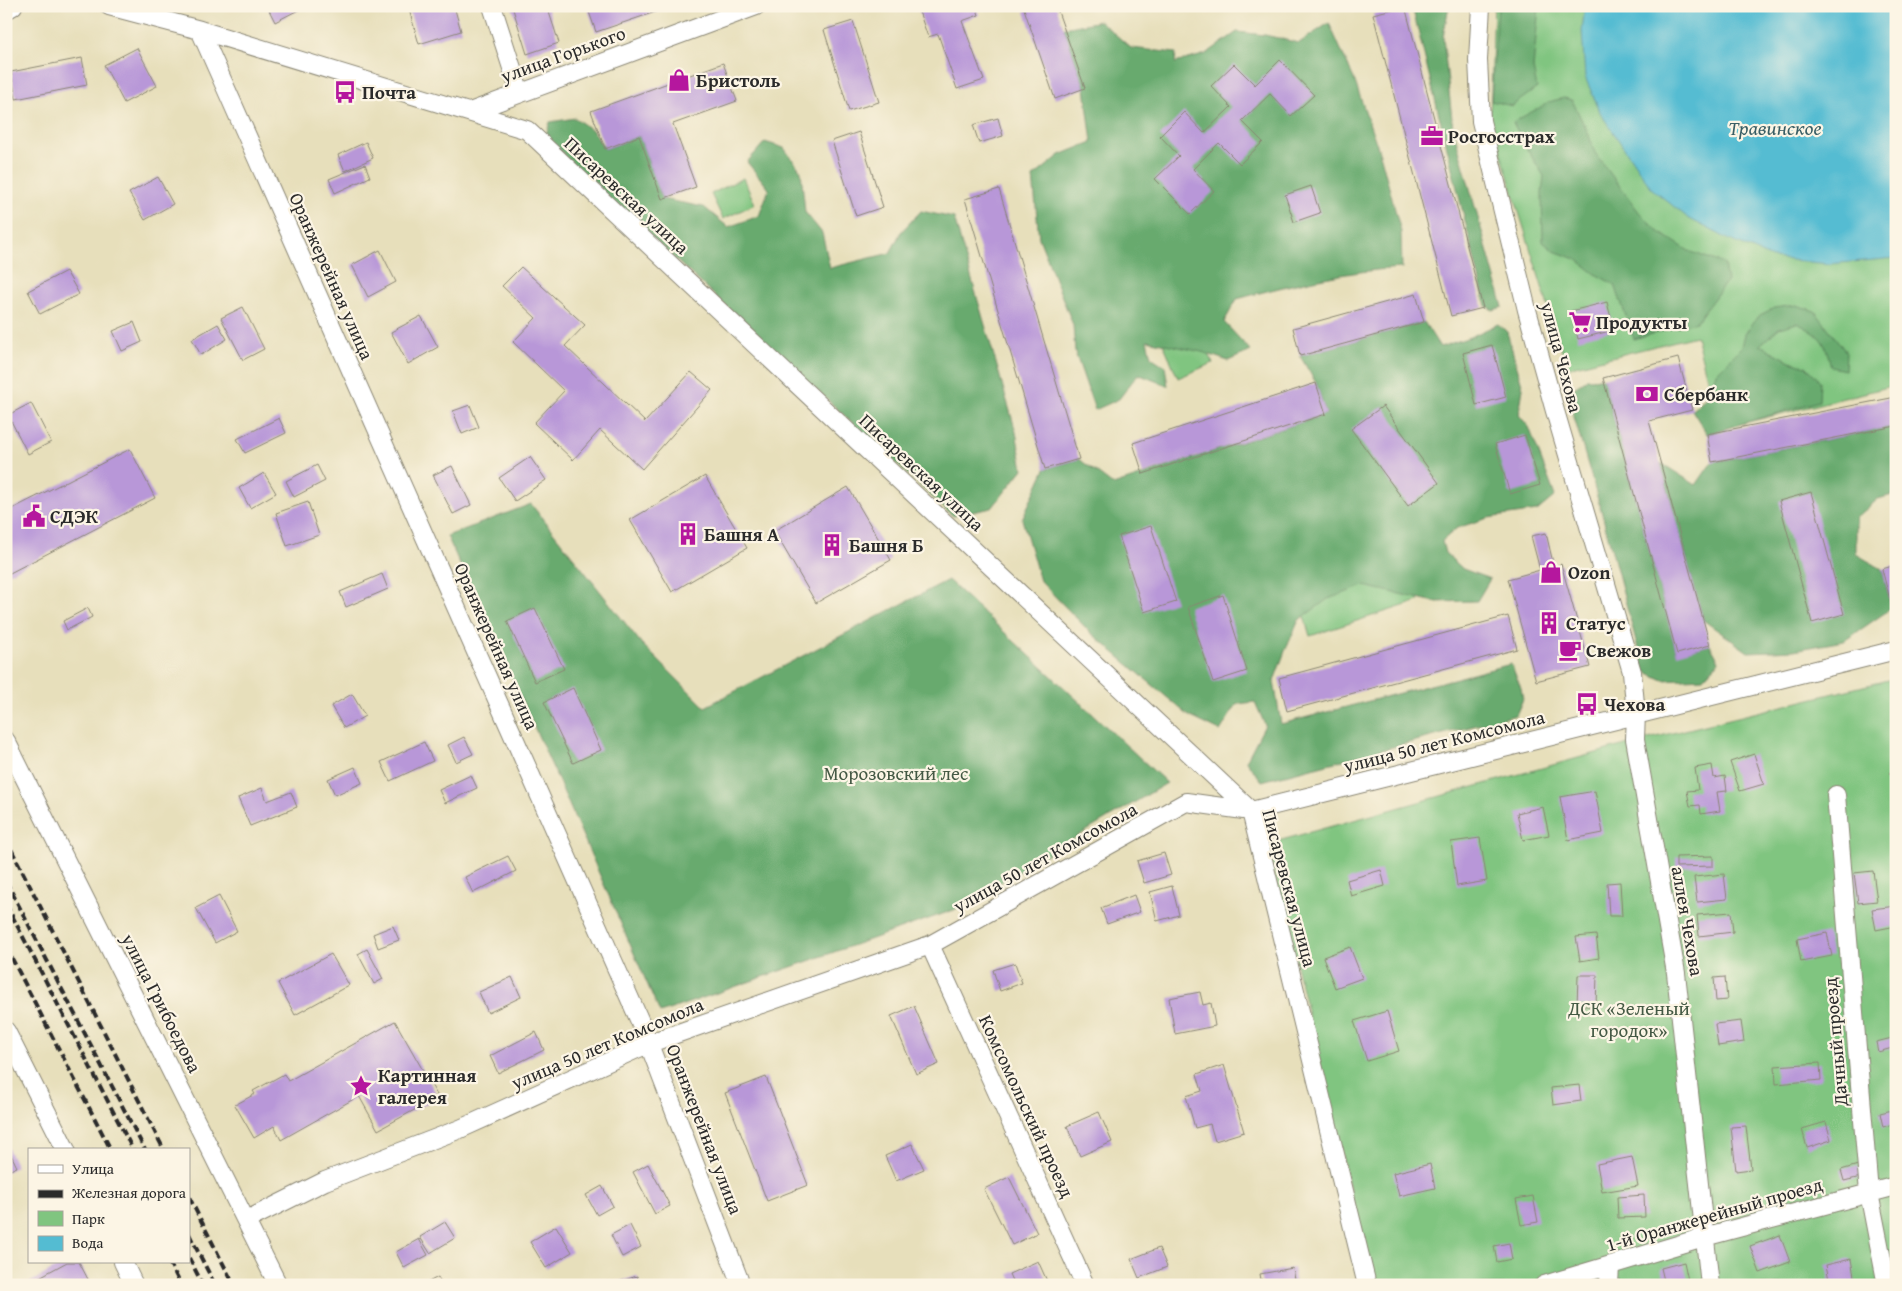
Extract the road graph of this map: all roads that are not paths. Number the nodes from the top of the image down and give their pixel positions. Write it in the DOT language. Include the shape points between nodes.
graph roads {
  1 [pos="13,6"];
  2 [pos="109,6"];
  3 [pos="492,6"];
  4 [pos="756,6"];
  5 [pos="1481,6"];
  6 [pos="6,10"];
  7 [pos="200,30"];
  8 [pos="520,93"];
  9 [pos="470,112"];
  10 [pos="1894,651"];
  11 [pos="1636,714"];
  12 [pos="6,741"];
  13 [pos="1836,795"];
  14 [pos="1251,811"];
  15 [pos="930,945"];
  16 [pos="6,1031"];
  17 [pos="650,1043"];
  18 [pos="65,1148"];
  19 [pos="1896,1186"];
  20 [pos="1869,1194"];
  21 [pos="248,1220"];
  22 [pos="1704,1238"];
  23 [pos="124,1264"];
  24 [pos="1610,1266"];
  25 [pos="134,1285"];
  26 [pos="278,1285"];
  27 [pos="741,1285"];
  28 [pos="1085,1285"];
  29 [pos="1366,1285"];
  30 [pos="1544,1285"];
  31 [pos="1609,1285"];
  32 [pos="1710,1285"];
  33 [pos="1887,1285"];
  1 -- 6 [label="street"];
  2 -- 7 [label="street, Писаревская улица"];
  3 -- 8 [label="street"];
  4 -- 8 [label="street, улица Горького"];
  5 -- 11 [label="street, улица Чехова" via="1478,60 1481,121 1527,310 1632,672"];
  7 -- 9 [label="street, Писаревская улица"];
  7 -- 17 [label="street, Оранжерейная улица"];
  8 -- 9 [label="street, улица Горького"];
  9 -- 14 [label="street, Писаревская улица" via="527,130"];
  10 -- 11 [label="street, улица 50 лет Комсомола"];
  11 -- 14 [label="street, улица 50 лет Комсомола"];
  11 -- 22 [label="street, аллея Чехова" via="1635,739 1676,973"];
  12 -- 21 [label="street, улица Грибоедова"];
  13 -- 20 [label="street, Дачный проезд"];
  14 -- 15 [label="street, улица 50 лет Комсомола" via="1186,802"];
  14 -- 29 [label="street, Писаревская улица"];
  15 -- 17 [label="street, улица 50 лет Комсомола"];
  15 -- 28 [label="street, Комсомольский проезд"];
  16 -- 18 [label="street"];
  17 -- 21 [label="street, улица 50 лет Комсомола" via="460,1129 325,1181"];
  17 -- 27 [label="street, Оранжерейная улица"];
  19 -- 20 [label="street, 1-й Оранжерейный проезд"];
  20 -- 22 [label="street, 1-й Оранжерейный проезд"];
  20 -- 33 [label="street, Дачный проезд"];
  21 -- 26 [label="street, улица Грибоедова"];
  22 -- 24 [label="street, 1-й Оранжерейный проезд"];
  22 -- 32 [label="street, аллея Чехова"];
  23 -- 25 [label="street"];
  24 -- 30 [label="street, 1-й Оранжерейный проезд"];
  24 -- 31 [label="street"];
}
